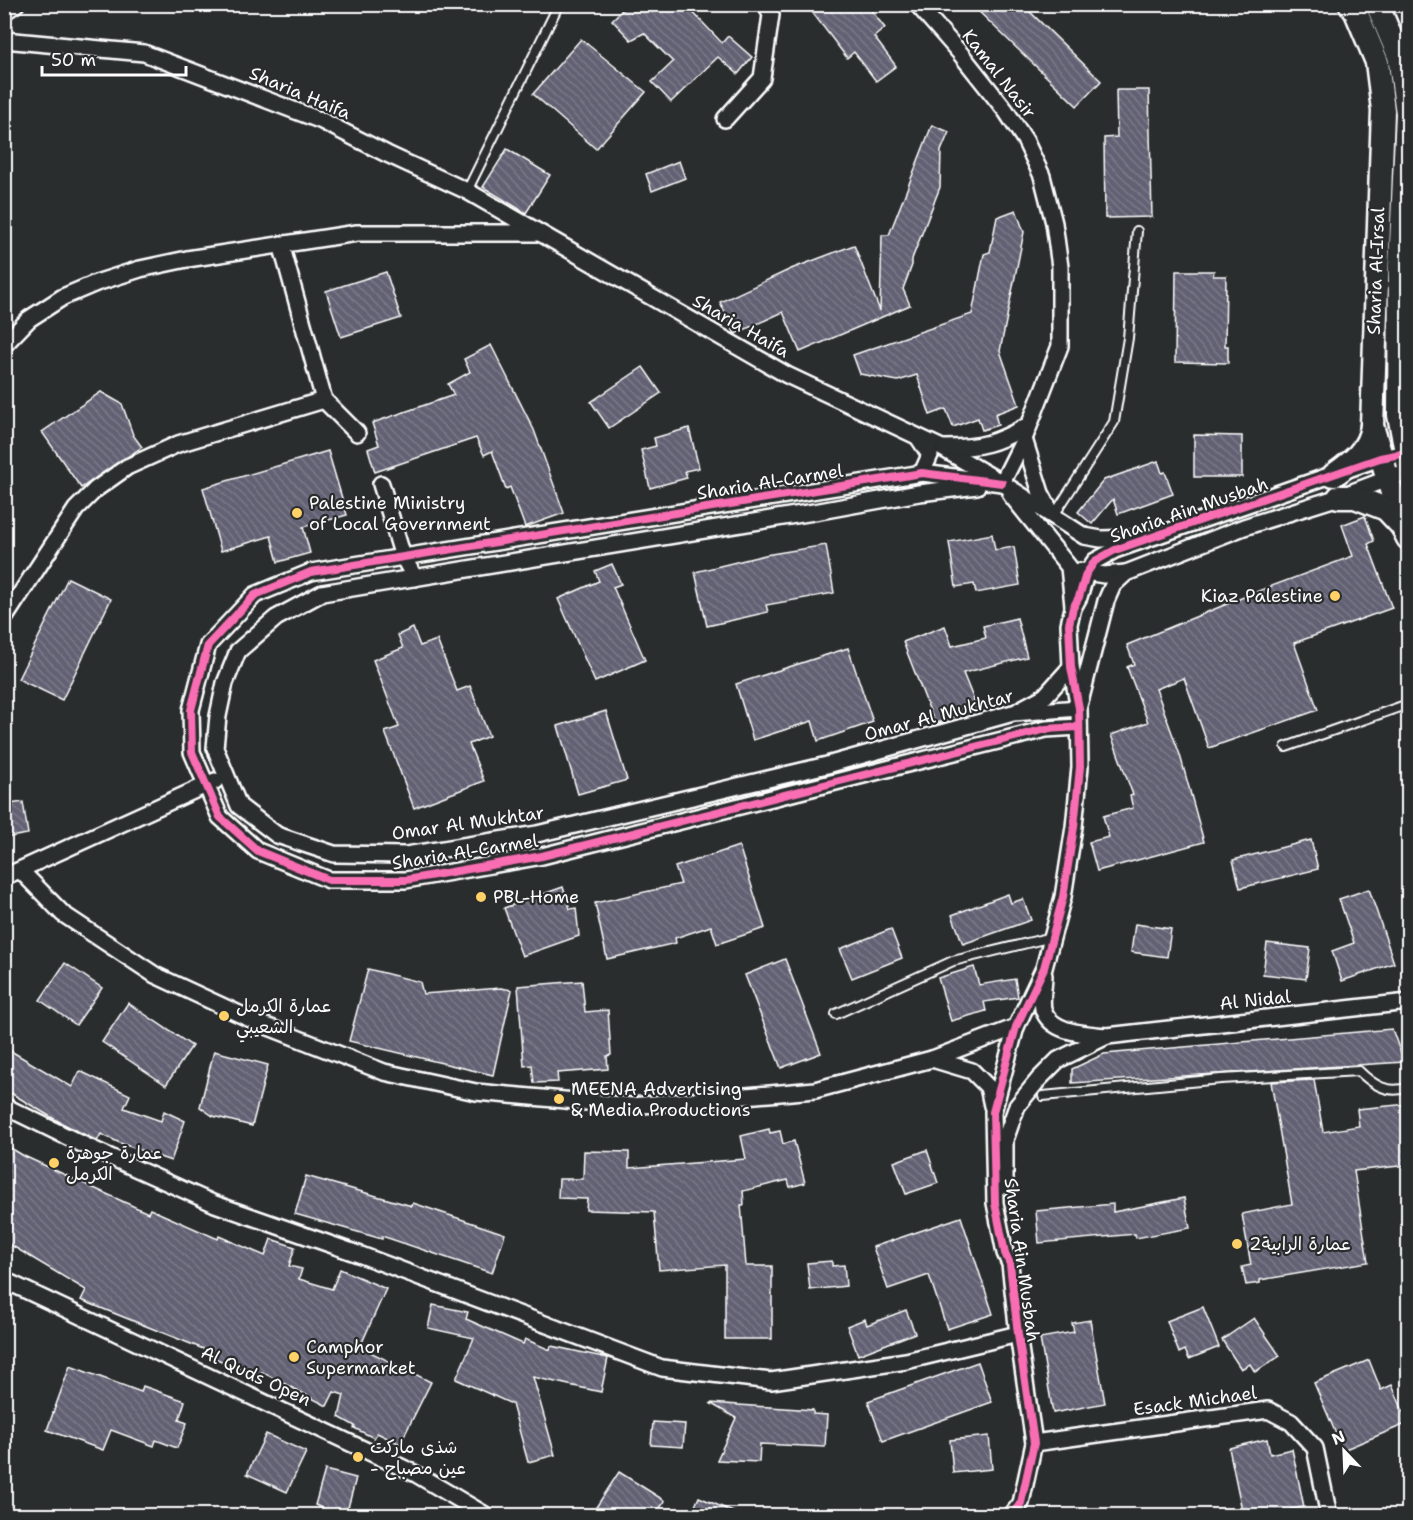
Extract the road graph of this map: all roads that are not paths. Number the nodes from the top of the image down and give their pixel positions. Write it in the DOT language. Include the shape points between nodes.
graph roads {
  1 [pos="16,4"];
  2 [pos="559,4"];
  3 [pos="766,4"];
  4 [pos="917,4"];
  5 [pos="1350,4"];
  6 [pos="1377,4"];
  7 [pos="4,12"];
  8 [pos="4,40"];
  9 [pos="725,119"];
  10 [pos="467,191"];
  11 [pos="1137,231"];
  12 [pos="539,233"];
  13 [pos="281,244"];
  14 [pos="1404,268"];
  15 [pos="4,345"];
  16 [pos="324,400"];
  17 [pos="1372,426"];
  18 [pos="1027,432"];
  19 [pos="357,433"];
  20 [pos="918,437"];
  21 [pos="942,448"];
  22 [pos="1408,462"];
  23 [pos="1384,468"];
  24 [pos="922,473"];
  25 [pos="1002,483"];
  26 [pos="381,484"];
  27 [pos="1336,486"];
  28 [pos="1053,517"];
  29 [pos="1406,532"];
  30 [pos="1151,538"];
  31 [pos="403,557"];
  32 [pos="1069,567"];
  33 [pos="1086,573"];
  34 [pos="1126,573"];
  35 [pos="415,578"];
  36 [pos="1073,608"];
  37 [pos="4,619"];
  38 [pos="1071,667"];
  39 [pos="1408,704"];
  40 [pos="1079,708"];
  41 [pos="1013,713"];
  42 [pos="1079,727"];
  43 [pos="1286,747"];
  44 [pos="227,776"];
  45 [pos="206,785"];
  46 [pos="21,871"];
  47 [pos="4,877"];
  48 [pos="1052,937"];
  49 [pos="1044,968"];
  50 [pos="1408,1002"];
  51 [pos="836,1014"];
  52 [pos="1016,1027"];
  53 [pos="1107,1036"];
  54 [pos="932,1059"];
  55 [pos="1408,1087"];
  56 [pos="1043,1096"];
  57 [pos="4,1106"];
  58 [pos="993,1112"];
  59 [pos="1005,1253"];
  60 [pos="4,1280"];
  61 [pos="1018,1334"];
  62 [pos="1034,1443"];
  63 [pos="1017,1511"];
  64 [pos="487,1515"];
  65 [pos="1329,1515"];
  1 -- 7 [label="street"];
  2 -- 10 [label="lane"];
  3 -- 9 [label="street" via="771,15 762,78"];
  4 -- 18 [label="street, Kamal Nasir" via="1006,111 1042,176 1060,267 1060,346"];
  5 -- 17 [label="main road, Sharia Al-Irsal" via="1377,62 1383,110"];
  6 -- 14 [label="main road, Sharia Al-Irsal" via="1400,56 1407,113"];
  8 -- 10 [label="street, Sharia Haifa" via="144,53 322,121"];
  10 -- 12 [label="street, Sharia Haifa"];
  11 -- 28 [label="lane" via="1128,338 1114,422"];
  12 -- 13 [label="street" via="357,233"];
  12 -- 20 [label="street, Sharia Haifa" via="787,375"];
  13 -- 15 [label="street" via="140,269 96,283 63,297 29,319"];
  13 -- 16 [label="street"];
  14 -- 22 [label="main road, Sharia Al-Irsal" via="1399,415"];
  16 -- 19 [label="street"];
  16 -- 37 [label="street" via="178,444 127,467 76,509"];
  17 -- 23 [label="main road, Sharia Al-Irsal"];
  17 -- 27 [label="main road" via="1370,439"];
  18 -- 21 [label="street" via="986,446"];
  18 -- 25 [label="street, Kamal Nasir"];
  18 -- 28 [label="street" via="1041,493"];
  20 -- 21 [label="street, Sharia Haifa"];
  20 -- 24 [label="street" via="930,455"];
  21 -- 25 [label="street, Sharia Haifa"];
  22 -- 23 [label="street, Sharia Ain Musbah"];
  22 -- 23 [label="street, Sharia Ain Musbah"];
  23 -- 27 [label="street, Sharia Ain Musbah"];
  23 -- 27 [label="street, Sharia Ain Musbah"];
  23 -- 29 [label="main road, Sharia Al-Irsal"];
  24 -- 25 [label="street, Sharia Al-Carmel"];
  24 -- 31 [label="street, Sharia Al-Carmel"];
  25 -- 28 [label="street, Sharia Haifa"];
  25 -- 32 [label="street"];
  25 -- 35 [label="street, Omar Al Mukhtar" via="919,493"];
  26 -- 31 [label="street"];
  27 -- 29 [label="main road" via="1386,509"];
  27 -- 30 [label="street, Sharia Ain Musbah"];
  27 -- 34 [label="street, Sharia Ain Musbah"];
  28 -- 30 [label="street, Sharia Haifa" via="1084,536"];
  30 -- 33 [label="street, Sharia Ain Musbah" via="1114,550 1095,561"];
  31 -- 35 [label="street"];
  31 -- 45 [label="street, Sharia Al-Carmel" via="311,573 255,595 208,645 192,710 192,753"];
  32 -- 33 [label="street"];
  32 -- 36 [label="street"];
  33 -- 34 [label="street"];
  33 -- 36 [label="street, Sharia Ain Musbah"];
  34 -- 40 [label="street, Sharia Ain Musbah" via="1113,585 1106,601"];
  35 -- 44 [label="street, Omar Al Mukhtar" via="322,593 276,618 238,651 225,682 215,748"];
  36 -- 38 [label="street, Sharia Ain Musbah"];
  38 -- 40 [label="street, Sharia Ain Musbah"];
  38 -- 41 [label="street" via="1045,696"];
  39 -- 43 [label="lane"];
  40 -- 41 [label="street, Omar Al Mukhtar"];
  40 -- 42 [label="street, Sharia Ain Musbah"];
  41 -- 44 [label="street, Omar Al Mukhtar" via="827,765 548,832 406,855 334,854 277,836 240,806"];
  42 -- 45 [label="street, Sharia Al-Carmel" via="1046,729 542,856 406,880 329,880 258,851 220,817"];
  42 -- 48 [label="street, Sharia Ain Musbah" via="1074,827"];
  44 -- 45 [label="street"];
  45 -- 46 [label="street"];
  46 -- 47 [label="street"];
  46 -- 54 [label="street" via="63,914 155,975 261,1024 384,1072 476,1092 631,1106 815,1090"];
  48 -- 49 [label="street, Sharia Ain Musbah"];
  48 -- 51 [label="lane" via="953,961"];
  49 -- 52 [label="street, Sharia Ain Musbah"];
  49 -- 53 [label="street" via="1043,1008 1050,1021 1066,1030"];
  50 -- 53 [label="street, Al Nidal"];
  52 -- 54 [label="street"];
  52 -- 58 [label="street, Sharia Ain Musbah"];
  53 -- 59 [label="street" via="1059,1060 1017,1106 1005,1140"];
  54 -- 58 [label="street" via="972,1071 988,1088"];
  55 -- 56 [label="lane" via="1398,1091 1372,1084 1359,1071"];
  57 -- 61 [label="street" via="215,1204 662,1368 771,1381 906,1361"];
  58 -- 59 [label="street, Sharia Ain Musbah" via="995,1203"];
  59 -- 61 [label="street, Sharia Ain Musbah" via="1010,1263"];
  60 -- 64 [label="street, Al Quds Open" via="416,1473"];
  61 -- 62 [label="street, Sharia Ain Musbah"];
  62 -- 63 [label="street, Sharia Ain Musbah"];
  62 -- 65 [label="street, Esack Michael" via="1268,1410 1291,1422 1314,1448"];
}
